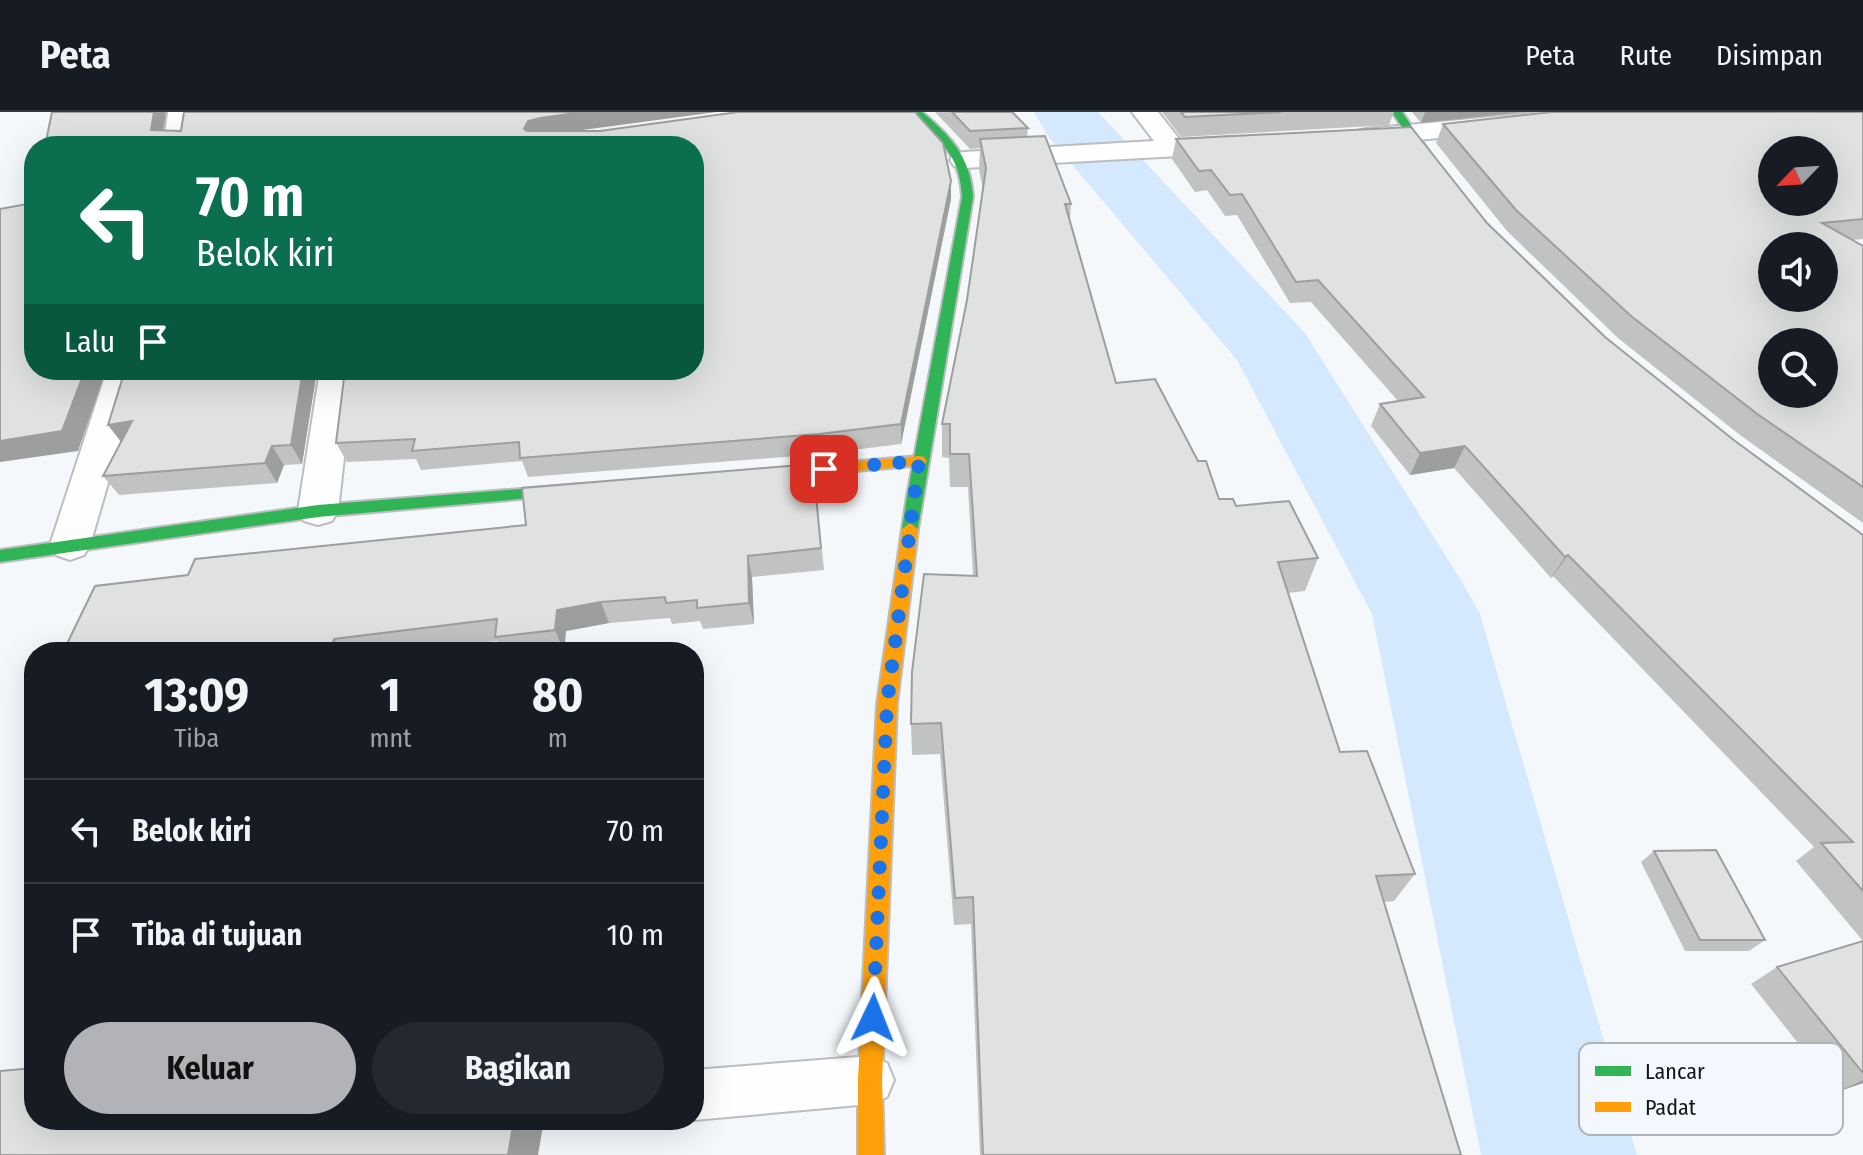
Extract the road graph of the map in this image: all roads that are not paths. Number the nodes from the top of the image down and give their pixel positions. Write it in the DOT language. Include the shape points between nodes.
graph roads {
  1 [pos="181,112"];
  2 [pos="916,112"];
  3 [pos="1145,112"];
  4 [pos="1622,112"];
  5 [pos="1404,123"];
  6 [pos="177,136"];
  7 [pos="1347,138"];
  8 [pos="1267,143"];
  9 [pos="1172,148"];
  10 [pos="964,160"];
  11 [pos="1448,188"];
  12 [pos="121,380"];
  13 [pos="336,380"];
  14 [pos="919,461"];
  15 [pos="729,477"];
  16 [pos="603,487"];
  17 [pos="318,511"];
  18 [pos="70,545"];
  19 [pos="0,556"];
  20 [pos="870,1080"];
  21 [pos="704,1094"];
  22 [pos="871,1155"];
  1 -- 6 [label="street"];
  2 -- 10 [label="street"];
  3 -- 9 [label="street"];
  4 -- 5 [label="street"];
  5 -- 7 [label="street"];
  5 -- 11 [label="street"];
  8 -- 9 [label="street"];
  9 -- 10 [label="street"];
  10 -- 14 [label="street" via="965,225"];
  12 -- 18 [label="street"];
  13 -- 17 [label="street"];
  14 -- 15 [label="street"];
  14 -- 20 [label="street" via="887,704"];
  16 -- 17 [label="street"];
  17 -- 18 [label="street"];
  18 -- 19 [label="street"];
  20 -- 21 [label="lane"];
  20 -- 22 [label="street"];
}
